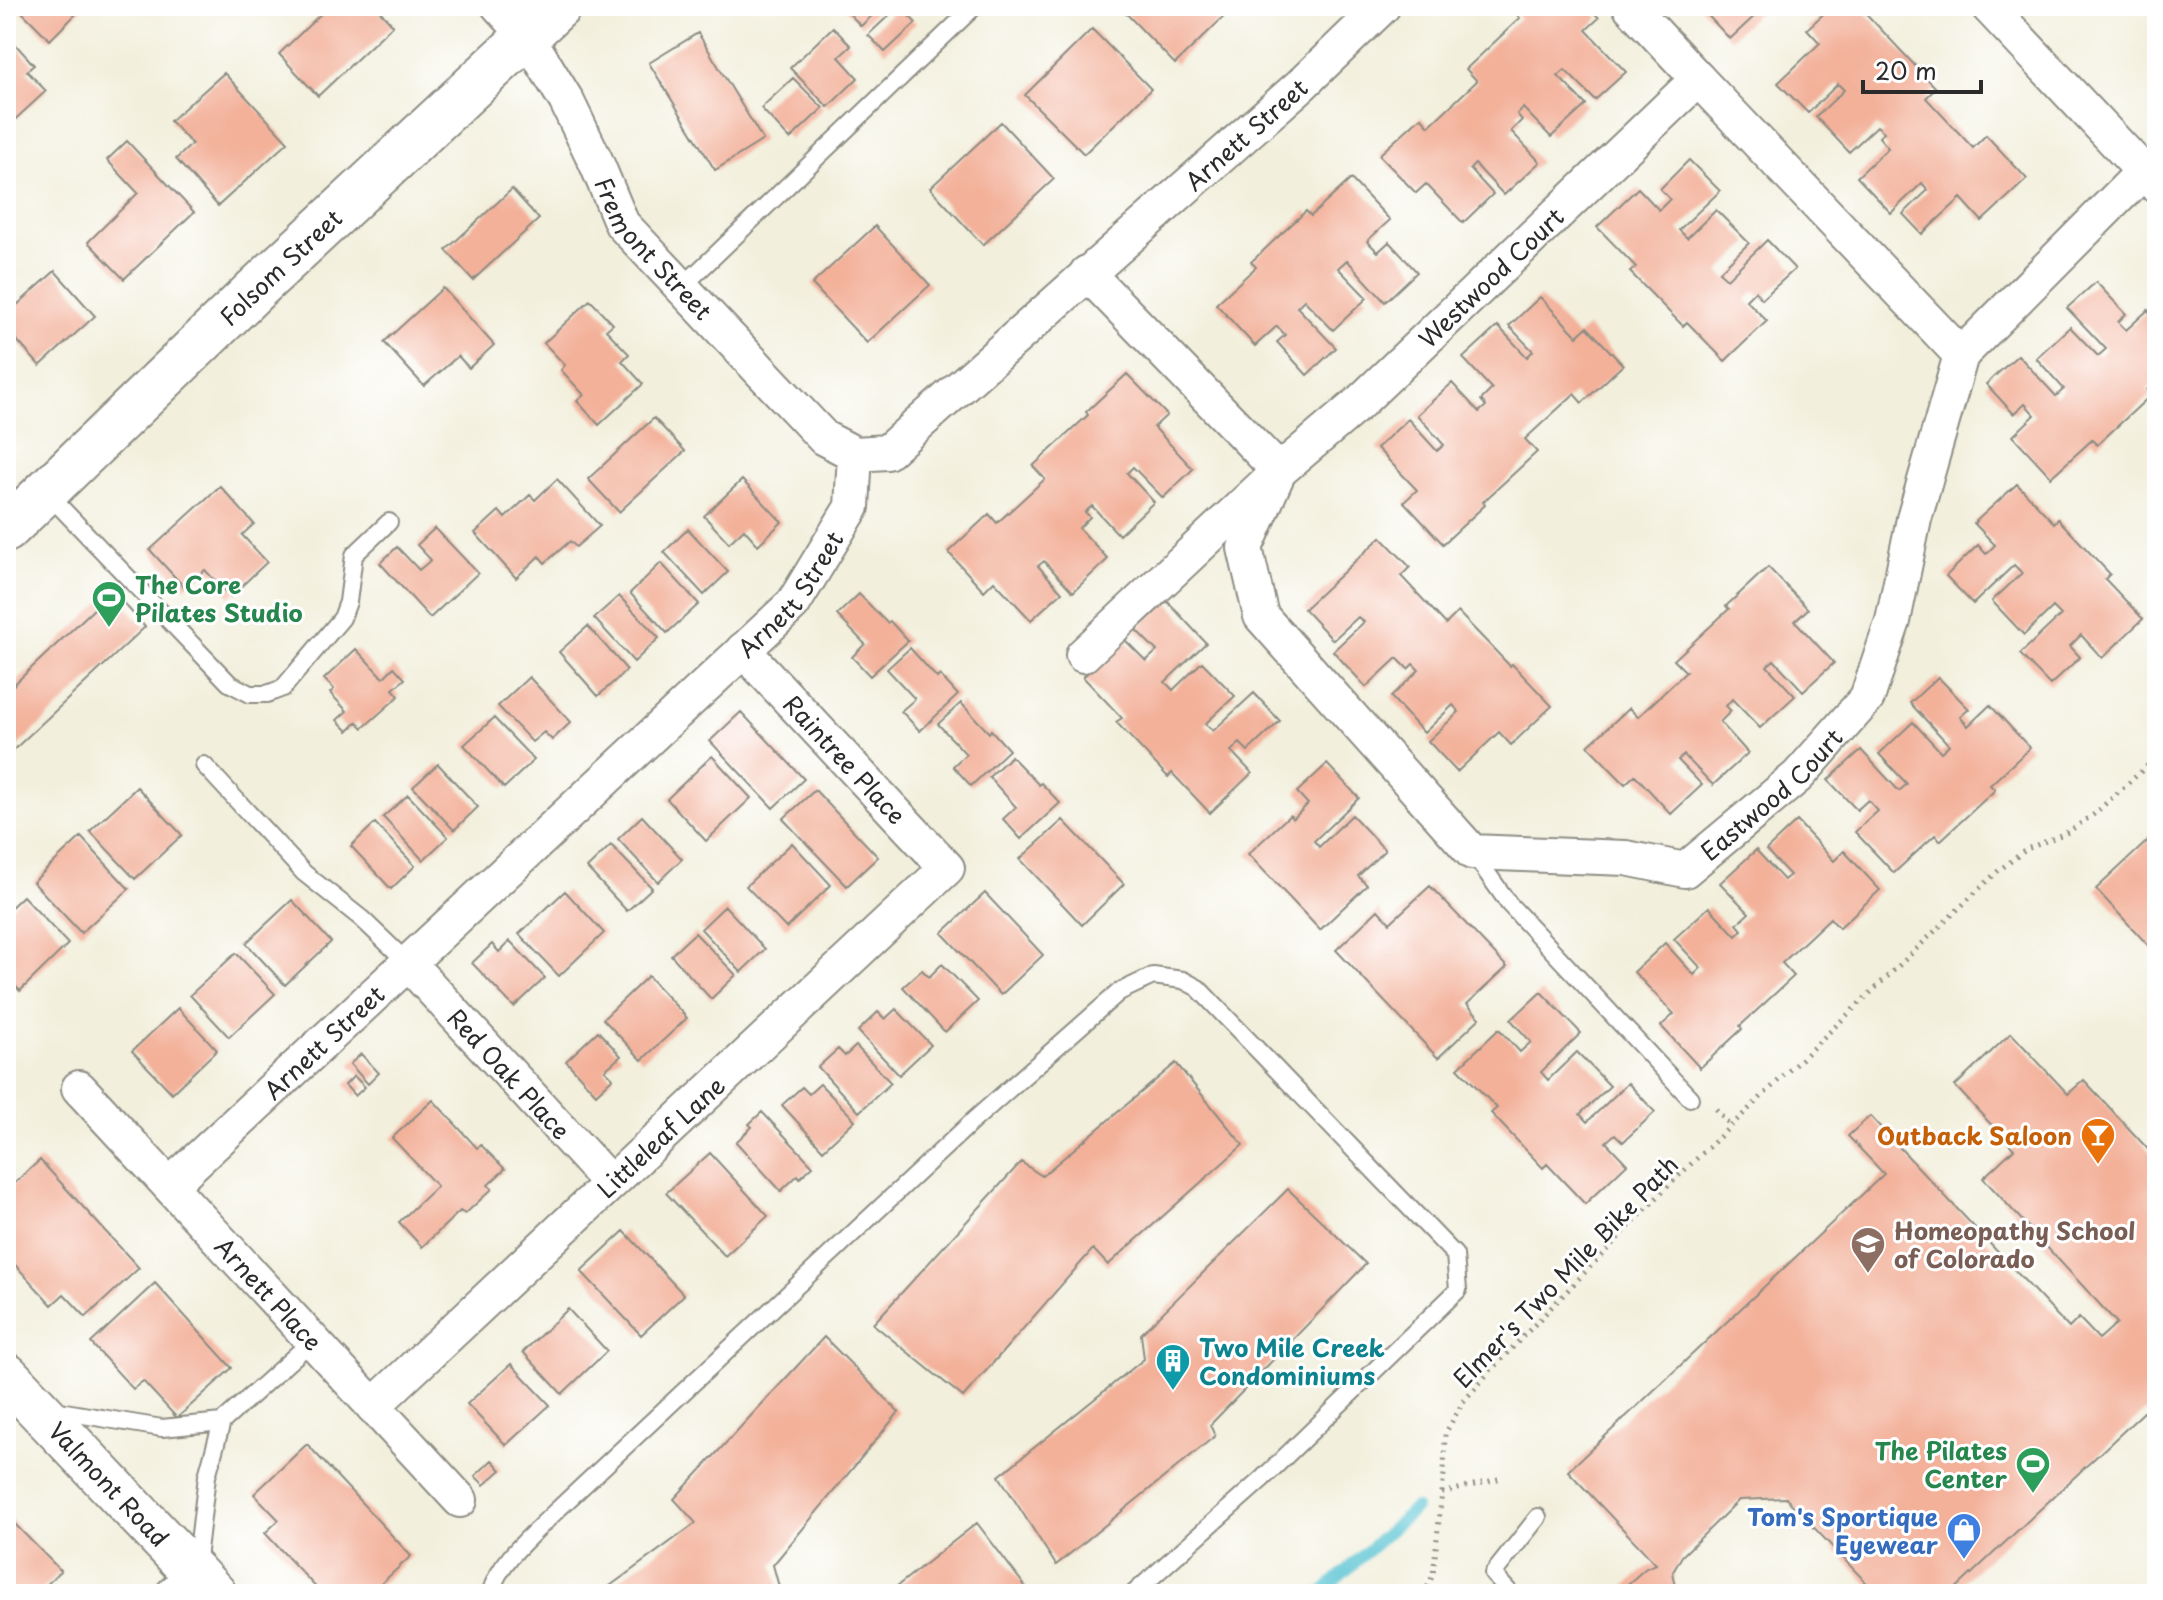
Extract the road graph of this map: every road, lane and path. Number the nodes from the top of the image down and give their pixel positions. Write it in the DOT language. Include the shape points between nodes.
graph roads {
  1 [pos="559,6"];
  2 [pos="975,6"];
  3 [pos="1383,6"];
  4 [pos="1630,6"];
  5 [pos="1988,6"];
  6 [pos="513,21"];
  7 [pos="1698,79"];
  8 [pos="2150,179"];
  9 [pos="1087,273"];
  10 [pos="682,287"];
  11 [pos="1961,355"];
  12 [pos="855,454"];
  13 [pos="1279,471"];
  14 [pos="45,490"];
  15 [pos="389,522"];
  16 [pos="6,530"];
  17 [pos="743,650"];
  18 [pos="1083,655"];
  19 [pos="2157,757"];
  20 [pos="204,765"];
  21 [pos="1472,852"];
  22 [pos="947,868"];
  23 [pos="408,963"];
  24 [pos="79,1088"];
  25 [pos="1690,1098"];
  26 [pos="1723,1116"];
  27 [pos="1731,1126"];
  28 [pos="610,1183"];
  29 [pos="170,1185"];
  30 [pos="313,1340"];
  31 [pos="16,1390"];
  32 [pos="373,1406"];
  33 [pos="222,1422"];
  34 [pos="1502,1478"];
  35 [pos="1442,1493"];
  36 [pos="460,1500"];
  37 [pos="1538,1517"];
  38 [pos="194,1587"];
  39 [pos="490,1594"];
  40 [pos="1133,1594"];
  41 [pos="1424,1594"];
  42 [pos="1511,1594"];
  1 -- 6 [label="main road, Folsom Street"];
  2 -- 10 [label="lane"];
  3 -- 9 [label="street, Arnett Street"];
  4 -- 7 [label="street"];
  5 -- 8 [label="street"];
  6 -- 10 [label="street, Fremont Street" via="566,100 622,224"];
  6 -- 14 [label="main road, Folsom Street" via="256,289"];
  7 -- 11 [label="street"];
  7 -- 13 [label="street, Westwood Court" via="1358,404"];
  8 -- 11 [label="street, Eastwood Court"];
  9 -- 12 [label="street, Arnett Street" via="887,452"];
  9 -- 13 [label="street"];
  10 -- 12 [label="street, Fremont Street" via="824,438"];
  11 -- 21 [label="street, Eastwood Court" via="1914,519 1893,621 1867,698 1798,776 1685,870 1626,858"];
  12 -- 17 [label="street, Arnett Street" via="852,507 793,604"];
  13 -- 18 [label="street, Westwood Court"];
  13 -- 21 [label="street" via="1245,548 1261,616"];
  14 -- 15 [label="lane" via="229,683 250,694 283,688 342,618 354,555"];
  14 -- 16 [label="main road, Folsom Street"];
  17 -- 22 [label="street, Raintree Place"];
  17 -- 23 [label="street, Arnett Street"];
  19 -- 27 [label="path, Elmer's Two Mile Bike Path" via="2093,815 2027,849 1998,871"];
  20 -- 23 [label="lane" via="304,873"];
  21 -- 25 [label="lane" via="1509,904"];
  22 -- 28 [label="street, Littleleaf Lane"];
  23 -- 28 [label="street, Red Oak Place"];
  23 -- 29 [label="street, Arnett Street"];
  24 -- 29 [label="street, Arnett Place"];
  26 -- 27 [label="path"];
  27 -- 35 [label="path, Elmer's Two Mile Bike Path" via="1463,1402 1445,1434"];
  28 -- 32 [label="street, Littleleaf Lane"];
  29 -- 30 [label="street, Arnett Place"];
  30 -- 32 [label="street, Arnett Place"];
  30 -- 33 [label="lane"];
  31 -- 33 [label="lane" via="162,1428"];
  31 -- 38 [label="main road, Valmont Road"];
  32 -- 36 [label="street, Arnett Place"];
  33 -- 38 [label="lane" via="207,1476"];
  34 -- 35 [label="path"];
  35 -- 41 [label="path, Elmer's Two Mile Bike Path" via="1433,1575"];
  37 -- 42 [label="lane" via="1493,1574"];
  39 -- 40 [label="lane" via="515,1552 555,1512 974,1120 1119,992 1153,976 1167,976 1198,988 1455,1255 1458,1290 1262,1479"];
}
